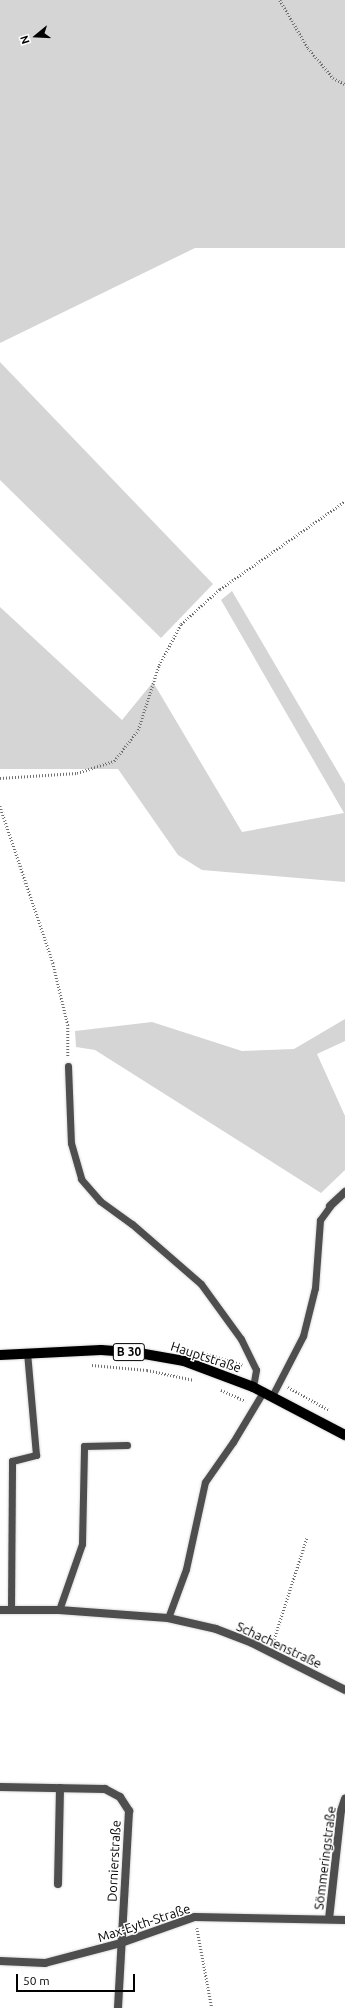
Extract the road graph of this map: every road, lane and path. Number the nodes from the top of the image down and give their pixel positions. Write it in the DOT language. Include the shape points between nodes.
graph roads {
  1 [pos="280,0"];
  2 [pos="345,84"];
  3 [pos="345,501"];
  4 [pos="0,778"];
  5 [pos="0,806"];
  6 [pos="68,1066"];
  7 [pos="345,1192"];
  8 [pos="330,1206"];
  9 [pos="27,1353"];
  10 [pos="0,1355"];
  11 [pos="88,1364"];
  12 [pos="198,1381"];
  13 [pos="253,1387"];
  14 [pos="220,1390"];
  15 [pos="263,1392"];
  16 [pos="272,1396"];
  17 [pos="255,1405"];
  18 [pos="345,1435"];
  19 [pos="127,1445"];
  20 [pos="307,1537"];
  21 [pos="0,1610"];
  22 [pos="11,1610"];
  23 [pos="59,1610"];
  24 [pos="168,1618"];
  25 [pos="270,1652"];
  26 [pos="345,1690"];
  27 [pos="0,1787"];
  28 [pos="60,1788"];
  29 [pos="345,1799"];
  30 [pos="58,1884"];
  31 [pos="195,1917"];
  32 [pos="329,1919"];
  33 [pos="345,1920"];
  34 [pos="121,1943"];
  35 [pos="0,1961"];
  36 [pos="118,2008"];
  37 [pos="212,2008"];
  1 -- 2 [label="path" via="308,48 333,78"];
  3 -- 4 [label="path" via="220,589 181,624 159,665 138,730 114,761 76,774"];
  5 -- 6 [label="path" via="53,963 68,1025"];
  6 -- 13 [label="lane" via="71,1143 81,1179 100,1201 132,1224 201,1284 241,1339 256,1370"];
  7 -- 8 [label="street"];
  8 -- 16 [label="lane" via="320,1220 315,1288 303,1336"];
  9 -- 10 [label="main road, Hauptstraße / B 30"];
  9 -- 13 [label="main road, Hauptstraße / B 30" via="101,1350 159,1356 203,1367"];
  9 -- 22 [label="lane" via="36,1455 12,1461"];
  11 -- 12 [label="path" via="147,1370"];
  13 -- 15 [label="main road, Hauptstraße / B 30"];
  14 -- 17 [label="path"];
  15 -- 16 [label="main road, Hauptstraße / B 30"];
  15 -- 17 [label="lane"];
  16 -- 18 [label="main road, Hauptstraße / B 30"];
  17 -- 24 [label="lane" via="205,1482 186,1569"];
  19 -- 23 [label="lane" via="84,1446 82,1544"];
  20 -- 25 [label="path"];
  21 -- 22 [label="street, Schachenstraße"];
  22 -- 23 [label="street, Schachenstraße"];
  23 -- 24 [label="street, Schachenstraße"];
  24 -- 25 [label="street, Schachenstraße" via="216,1629"];
  25 -- 26 [label="street, Schachenstraße"];
  27 -- 28 [label="street, Dornierstraße"];
  28 -- 30 [label="street"];
  28 -- 34 [label="street, Dornierstraße" via="105,1788 120,1797 129,1811"];
  29 -- 32 [label="street, Sömmeringstraße" via="341,1811"];
  31 -- 32 [label="street, Max-Eyth-Straße"];
  31 -- 34 [label="street, Max-Eyth-Straße"];
  31 -- 37 [label="path"];
  32 -- 33 [label="street, Max-Eyth-Straße"];
  34 -- 35 [label="street, Max-Eyth-Straße" via="45,1963"];
  34 -- 36 [label="street, Dornierstraße"];
}
